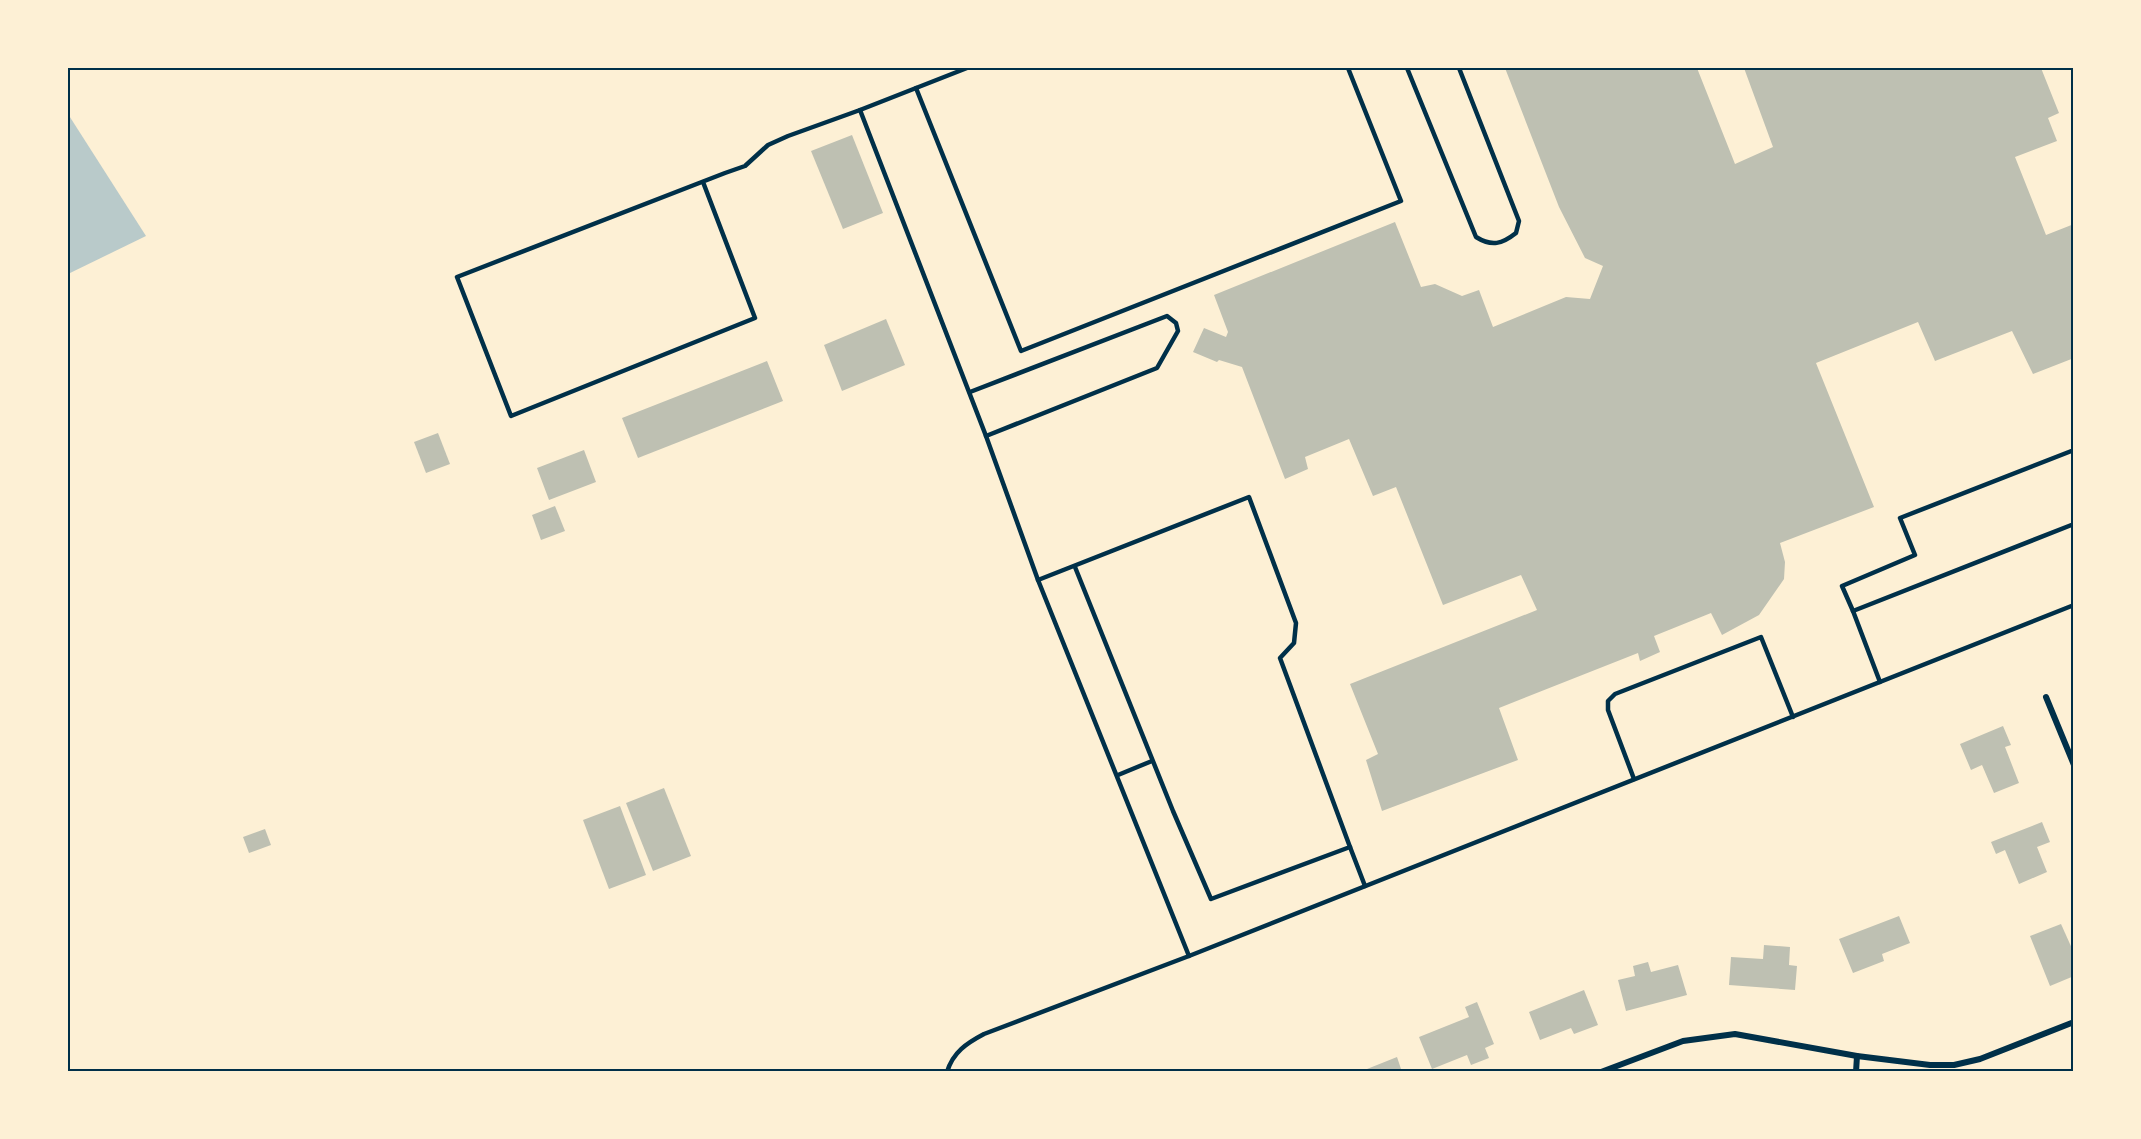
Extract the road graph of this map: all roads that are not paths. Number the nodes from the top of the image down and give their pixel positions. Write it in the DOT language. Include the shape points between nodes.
graph roads {
  1 [pos="967,68"];
  2 [pos="1348,68"];
  3 [pos="1407,68"];
  4 [pos="1459,68"];
  5 [pos="916,88"];
  6 [pos="860,110"];
  7 [pos="703,182"];
  8 [pos="970,392"];
  9 [pos="987,436"];
  10 [pos="2073,450"];
  11 [pos="2073,524"];
  12 [pos="1075,567"];
  13 [pos="1038,580"];
  14 [pos="2073,605"];
  15 [pos="1853,611"];
  16 [pos="1880,682"];
  17 [pos="2046,697"];
  18 [pos="1793,717"];
  19 [pos="1152,760"];
  20 [pos="2073,765"];
  21 [pos="1118,775"];
  22 [pos="1634,779"];
  23 [pos="1350,847"];
  24 [pos="1365,886"];
  25 [pos="1189,956"];
  26 [pos="2073,1022"];
  27 [pos="1857,1056"];
  28 [pos="946,1071"];
  29 [pos="1601,1071"];
  30 [pos="1856,1071"];
  1 -- 5 [label="lane"];
  2 -- 5 [label="lane" via="1401,201 1021,351"];
  3 -- 4 [label="lane" via="1476,237 1496,244 1516,233 1520,221"];
  5 -- 6 [label="lane"];
  6 -- 7 [label="lane" via="768,145 745,166"];
  6 -- 8 [label="lane"];
  7 -- 7 [label="lane" via="457,278 511,416 755,318"];
  8 -- 9 [label="lane"];
  8 -- 9 [label="lane" via="1167,316 1176,323 1178,332 1157,368"];
  9 -- 13 [label="lane"];
  10 -- 15 [label="lane" via="1899,518 1915,555 1842,586"];
  11 -- 15 [label="lane"];
  12 -- 13 [label="lane"];
  12 -- 19 [label="lane"];
  12 -- 23 [label="lane" via="1250,497 1296,623 1294,643 1280,658"];
  13 -- 21 [label="lane"];
  14 -- 16 [label="lane"];
  15 -- 16 [label="lane"];
  16 -- 18 [label="lane"];
  17 -- 20 [label="street"];
  18 -- 22 [label="lane"];
  18 -- 22 [label="lane" via="1761,637 1616,694 1608,701"];
  19 -- 21 [label="lane"];
  19 -- 23 [label="lane" via="1211,899"];
  21 -- 25 [label="lane"];
  22 -- 24 [label="lane"];
  23 -- 24 [label="lane"];
  24 -- 25 [label="lane"];
  25 -- 28 [label="lane" via="984,1034 964,1045"];
  26 -- 27 [label="street" via="1980,1059 1954,1065"];
  27 -- 29 [label="street" via="1723,1034 1683,1041"];
  27 -- 30 [label="street"];
}
